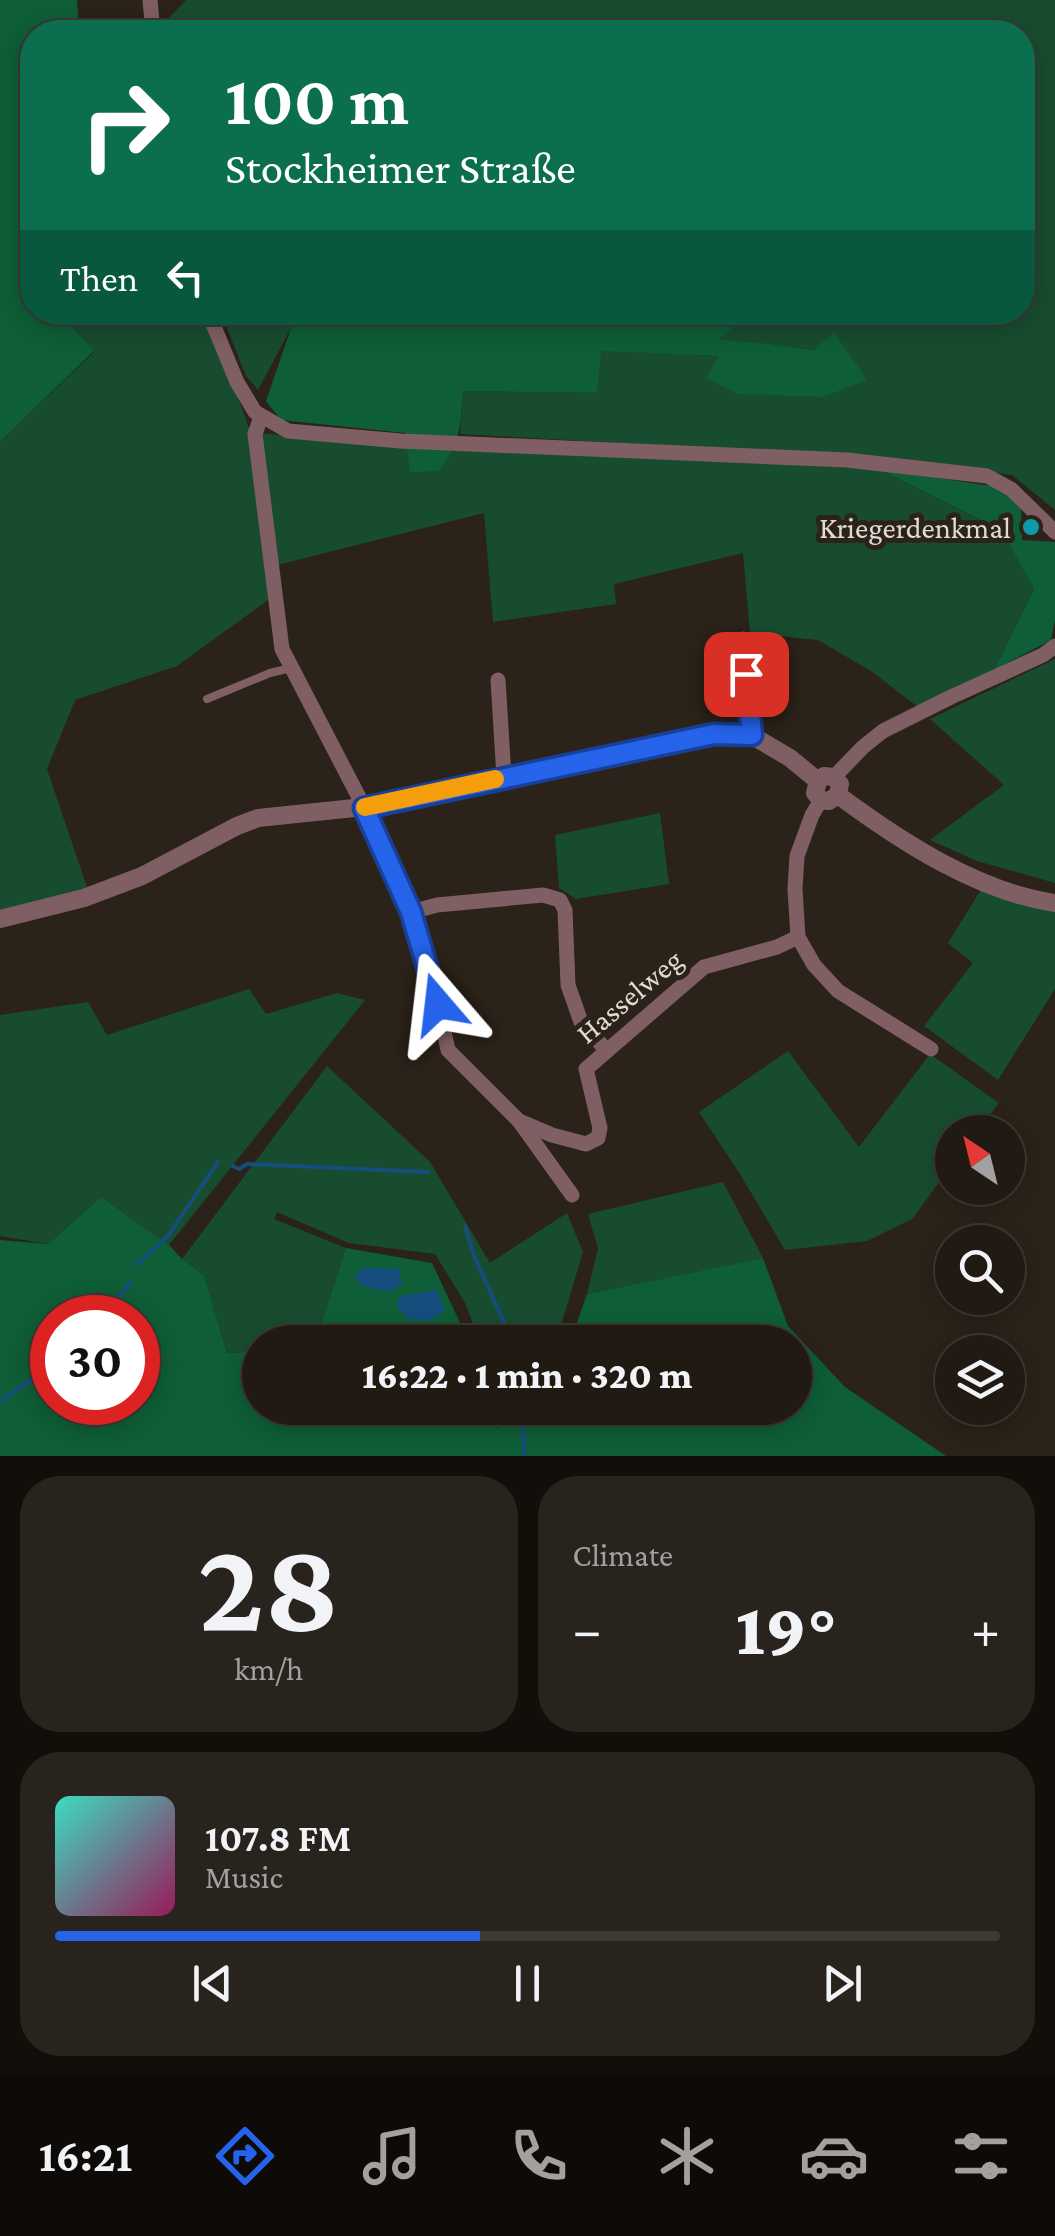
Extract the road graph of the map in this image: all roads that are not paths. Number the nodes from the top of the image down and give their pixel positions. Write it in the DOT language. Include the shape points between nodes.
graph roads {
  1 [pos="213,325"];
  2 [pos="261,417"];
  3 [pos="1055,532"];
  4 [pos="743,639"];
  5 [pos="1055,646"];
  6 [pos="291,668"];
  7 [pos="498,680"];
  8 [pos="208,699"];
  9 [pos="752,735"];
  10 [pos="504,778"];
  11 [pos="828,788"];
  12 [pos="364,808"];
  13 [pos="1055,903"];
  14 [pos="411,912"];
  15 [pos="0,920"];
  16 [pos="798,937"];
  17 [pos="932,1049"];
  18 [pos="607,1051"];
  19 [pos="519,1121"];
  20 [pos="572,1195"];
  1 -- 2 [label="street" via="237,382"];
  2 -- 3 [label="street" via="288,432 847,460 988,476 1011,488"];
  2 -- 6 [label="street" via="255,434 282,649"];
  4 -- 9 [label="street"];
  5 -- 11 [label="street" via="883,731"];
  6 -- 8 [label="lane"];
  6 -- 12 [label="street"];
  7 -- 10 [label="street"];
  9 -- 10 [label="street" via="714,734"];
  9 -- 11 [label="street"];
  10 -- 12 [label="street"];
  11 -- 13 [label="street" via="976,880"];
  11 -- 16 [label="street" via="797,856"];
  12 -- 14 [label="street"];
  12 -- 15 [label="street" via="258,818 142,876"];
  14 -- 18 [label="street" via="543,895 560,900 568,985 581,1022"];
  14 -- 19 [label="street" via="448,1050"];
  16 -- 17 [label="street" via="838,992"];
  16 -- 18 [label="street, Hasselweg" via="704,966"];
  18 -- 19 [label="street, Hasselweg" via="586,1069 598,1138 586,1144"];
  19 -- 20 [label="street"];
}
